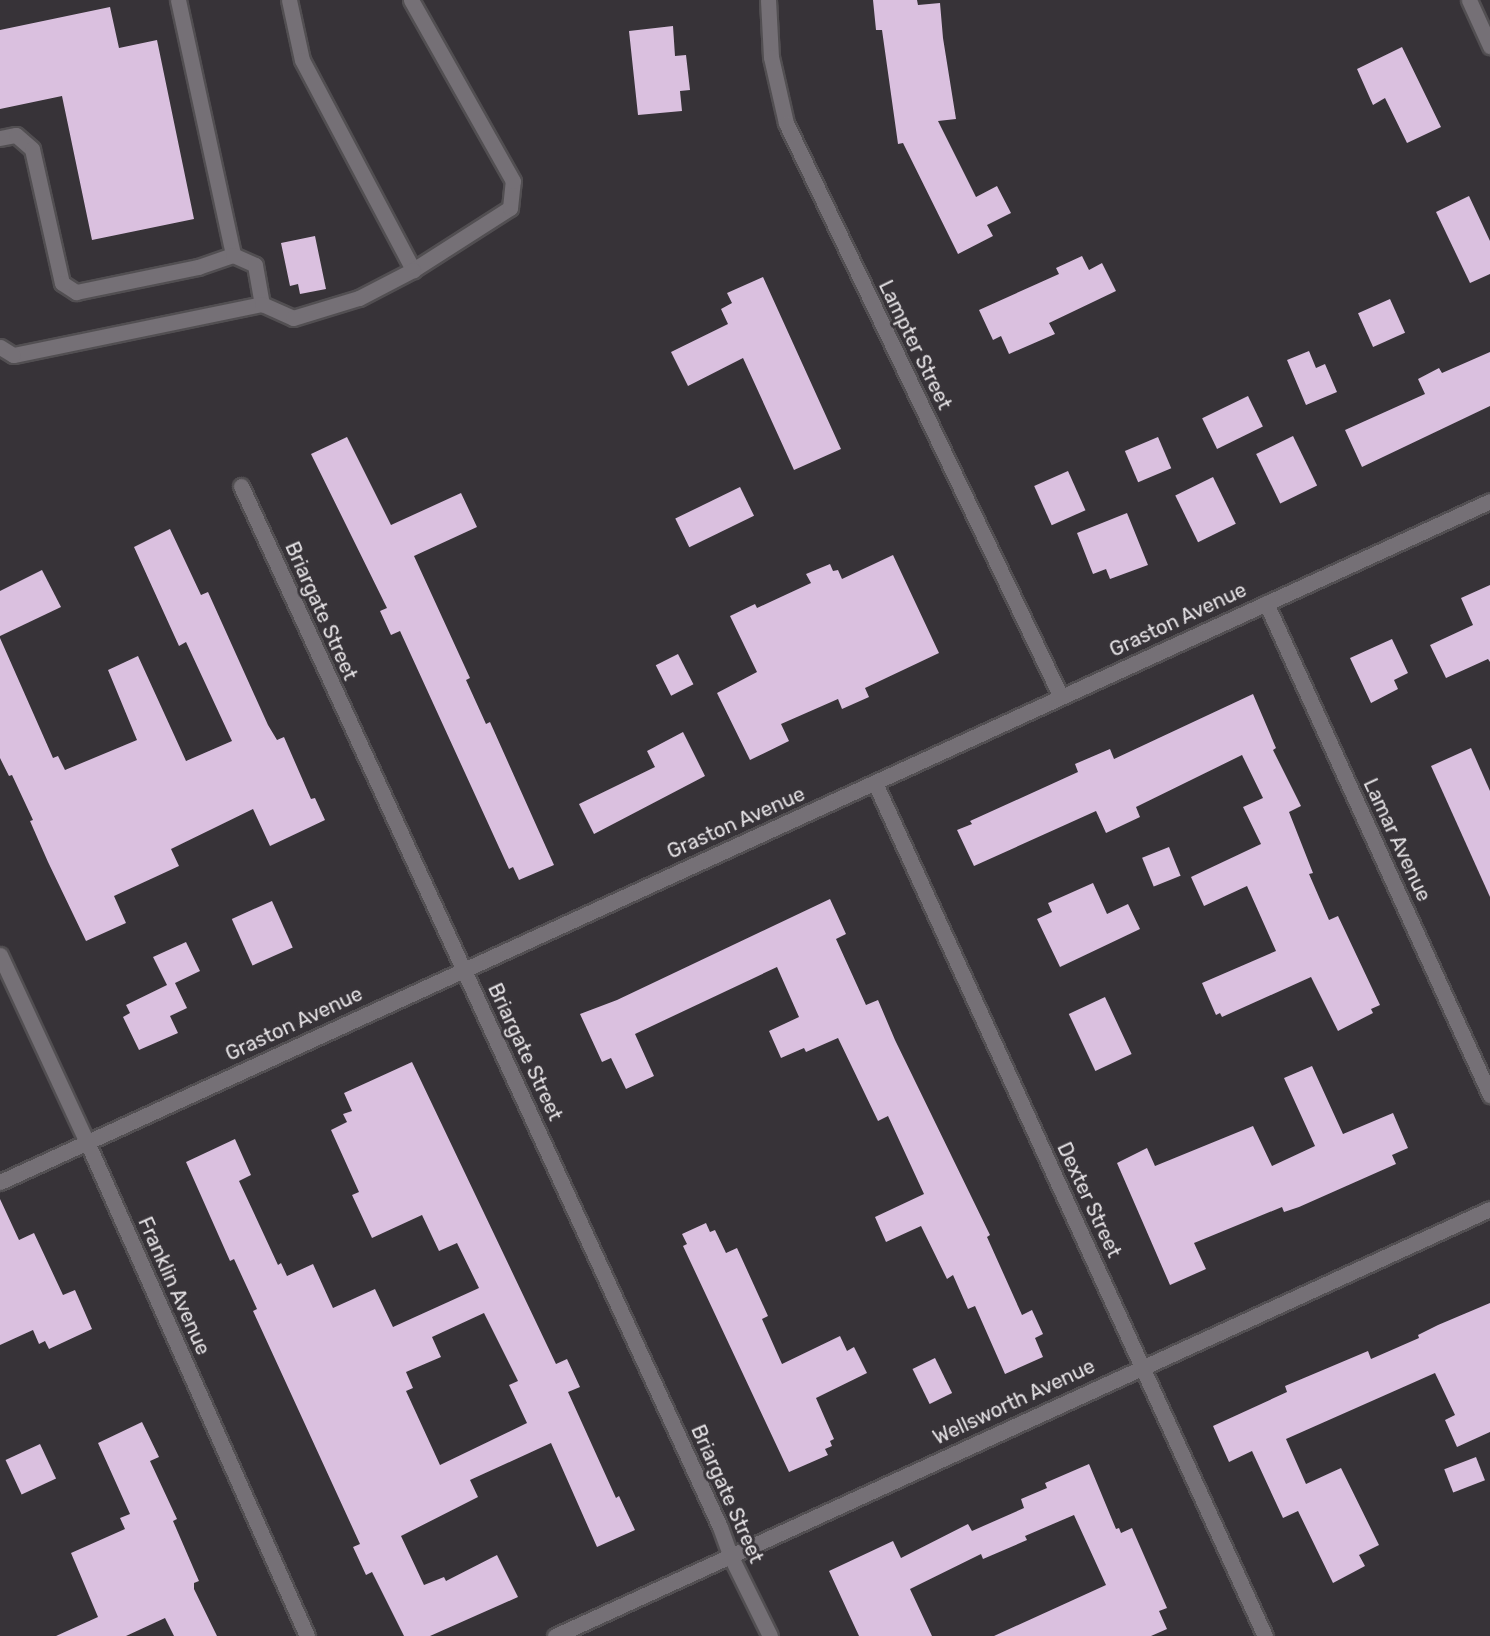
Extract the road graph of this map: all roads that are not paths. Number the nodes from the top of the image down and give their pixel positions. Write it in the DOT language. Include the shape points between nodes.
graph roads {
  1 [pos="178,0"];
  2 [pos="289,0"];
  3 [pos="411,0"];
  4 [pos="768,0"];
  5 [pos="1469,0"];
  6 [pos="1490,46"];
  7 [pos="0,138"];
  8 [pos="233,255"];
  9 [pos="412,270"];
  10 [pos="262,304"];
  11 [pos="0,347"];
  12 [pos="241,486"];
  13 [pos="1490,501"];
  14 [pos="1266,603"];
  15 [pos="1061,697"];
  16 [pos="875,783"];
  17 [pos="0,955"];
  18 [pos="464,970"];
  19 [pos="1490,1095"];
  20 [pos="87,1142"];
  21 [pos="0,1182"];
  22 [pos="1490,1209"];
  23 [pos="1143,1367"];
  24 [pos="730,1555"];
  25 [pos="307,1636"];
  26 [pos="555,1636"];
  27 [pos="770,1636"];
  28 [pos="1265,1636"];
  1 -- 8 [label="street"];
  2 -- 9 [label="street" via="302,60"];
  3 -- 9 [label="street" via="513,182 510,208"];
  4 -- 15 [label="street, Lampter Street" via="771,57 786,123"];
  5 -- 6 [label="street"];
  7 -- 8 [label="street" via="16,135 32,149 62,283 76,292 198,267"];
  8 -- 10 [label="street" via="255,265"];
  9 -- 10 [label="street" via="359,298 293,318"];
  10 -- 11 [label="street" via="13,355"];
  12 -- 18 [label="street, Briargate Street"];
  13 -- 14 [label="street, Graston Avenue"];
  14 -- 15 [label="street, Graston Avenue"];
  14 -- 19 [label="street, Lamar Avenue"];
  15 -- 16 [label="street, Graston Avenue"];
  16 -- 18 [label="street, Graston Avenue"];
  16 -- 23 [label="street, Dexter Street"];
  17 -- 20 [label="street, Franklin Avenue"];
  18 -- 20 [label="street, Graston Avenue"];
  18 -- 24 [label="street, Briargate Street"];
  20 -- 21 [label="street, Graston Avenue"];
  20 -- 25 [label="street, Franklin Avenue"];
  22 -- 23 [label="street, Wellsworth Avenue"];
  23 -- 24 [label="street, Wellsworth Avenue"];
  23 -- 28 [label="street, Dexter Street"];
  24 -- 26 [label="street, Wellsworth Avenue"];
  24 -- 27 [label="street, Briargate Street"];
}
